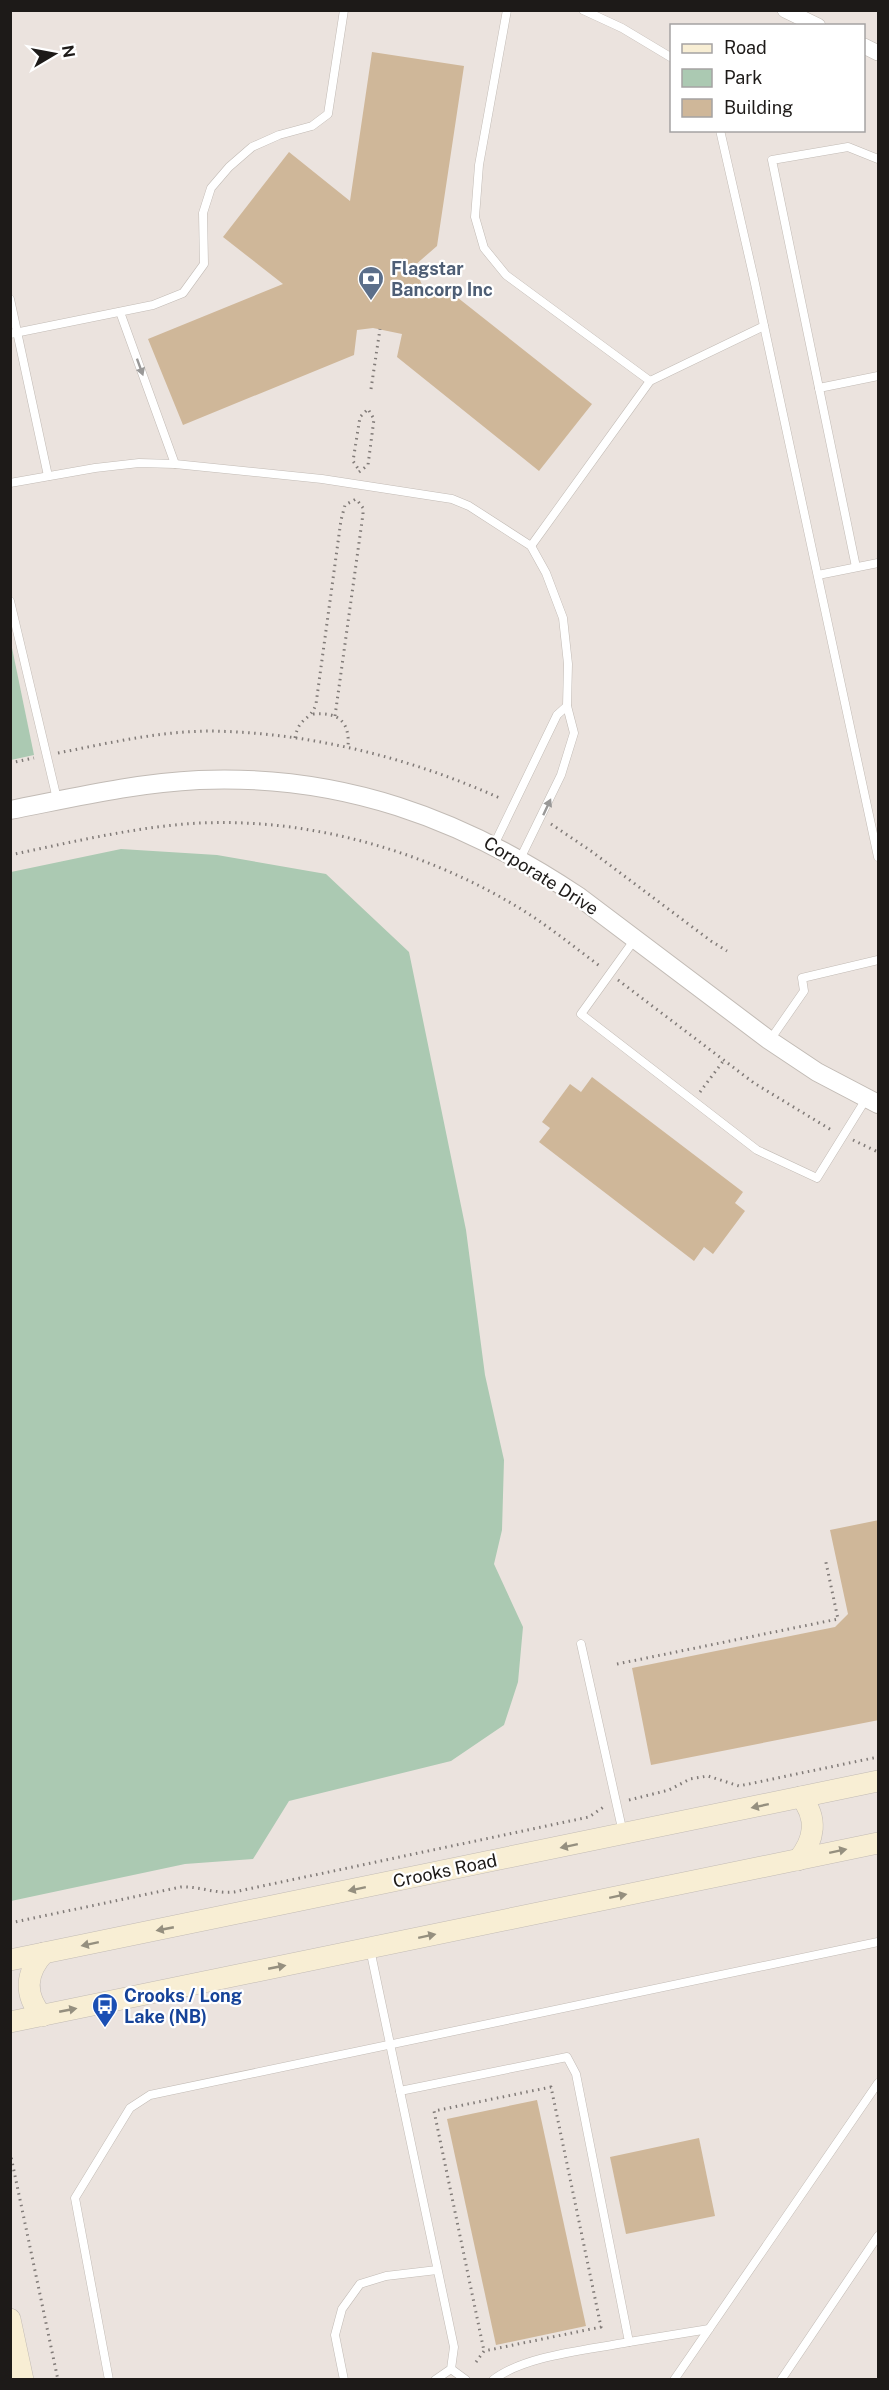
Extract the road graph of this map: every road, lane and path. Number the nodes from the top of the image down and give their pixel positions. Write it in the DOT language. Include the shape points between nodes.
graph roads {
  1 [pos="344,10"];
  2 [pos="507,10"];
  3 [pos="583,10"];
  4 [pos="785,10"];
  5 [pos="814,24"];
  6 [pos="865,46"];
  7 [pos="879,53"];
  8 [pos="670,57"];
  9 [pos="720,132"];
  10 [pos="879,159"];
  11 [pos="10,298"];
  12 [pos="120,312"];
  13 [pos="764,326"];
  14 [pos="380,329"];
  15 [pos="15,333"];
  16 [pos="879,376"];
  17 [pos="650,381"];
  18 [pos="819,388"];
  19 [pos="371,389"];
  20 [pos="175,464"];
  21 [pos="359,472"];
  22 [pos="48,476"];
  23 [pos="10,483"];
  24 [pos="531,546"];
  25 [pos="879,563"];
  26 [pos="856,567"];
  27 [pos="818,575"];
  28 [pos="10,601"];
  29 [pos="567,706"];
  30 [pos="313,714"];
  31 [pos="335,716"];
  32 [pos="295,738"];
  33 [pos="348,747"];
  34 [pos="60,753"];
  35 [pos="34,758"];
  36 [pos="10,763"];
  37 [pos="505,800"];
  38 [pos="57,801"];
  39 [pos="10,810"];
  40 [pos="551,824"];
  41 [pos="494,845"];
  42 [pos="10,855"];
  43 [pos="879,857"];
  44 [pos="520,859"];
  45 [pos="635,939"];
  46 [pos="727,951"];
  47 [pos="879,960"];
  48 [pos="597,964"];
  49 [pos="619,981"];
  50 [pos="769,1040"];
  51 [pos="724,1060"];
  52 [pos="699,1093"];
  53 [pos="872,1101"];
  54 [pos="832,1131"];
  55 [pos="856,1142"];
  56 [pos="879,1152"];
  57 [pos="825,1558"];
  58 [pos="581,1644"];
  59 [pos="617,1665"];
  60 [pos="879,1757"];
  61 [pos="879,1781"];
  62 [pos="801,1797"];
  63 [pos="632,1799"];
  64 [pos="607,1805"];
  65 [pos="624,1834"];
  66 [pos="879,1843"];
  67 [pos="798,1860"];
  68 [pos="10,1923"];
  69 [pos="879,1942"];
  70 [pos="370,1947"];
  71 [pos="44,1953"];
  72 [pos="10,1960"];
  73 [pos="42,2016"];
  74 [pos="10,2022"];
  75 [pos="390,2044"];
  76 [pos="879,2083"];
  77 [pos="400,2091"];
  78 [pos="10,2152"];
  79 [pos="879,2236"];
  80 [pos="437,2270"];
  81 [pos="10,2319"];
  82 [pos="709,2330"];
  83 [pos="629,2342"];
  84 [pos="484,2351"];
  85 [pos="476,2362"];
  86 [pos="451,2369"];
  87 [pos="23,2379"];
  88 [pos="58,2379"];
  89 [pos="109,2379"];
  90 [pos="344,2379"];
  91 [pos="435,2379"];
  92 [pos="466,2379"];
  93 [pos="493,2379"];
  94 [pos="674,2379"];
  95 [pos="781,2379"];
  1 -- 12 [label="lane" via="328,114 312,126 252,147 229,167 211,188 203,213 204,264 183,293"];
  2 -- 17 [label="lane" via="478,165 475,217 484,248 506,275"];
  3 -- 8 [label="lane"];
  4 -- 5 [label="street"];
  6 -- 7 [label="street"];
  9 -- 13 [label="lane"];
  10 -- 18 [label="lane" via="848,147 772,160"];
  11 -- 15 [label="lane"];
  12 -- 15 [label="lane"];
  12 -- 20 [label="lane, one-way"];
  13 -- 17 [label="lane"];
  13 -- 27 [label="lane"];
  14 -- 19 [label="path"];
  15 -- 22 [label="lane"];
  16 -- 18 [label="lane"];
  17 -- 24 [label="lane"];
  18 -- 26 [label="lane"];
  20 -- 22 [label="lane" via="139,463"];
  20 -- 24 [label="lane" via="322,479 452,499"];
  21 -- 21 [label="path" via="353,461 360,417 368,409 374,419 368,465"];
  22 -- 23 [label="lane"];
  24 -- 29 [label="lane" via="546,573 562,618 568,664"];
  25 -- 26 [label="lane"];
  26 -- 27 [label="lane"];
  27 -- 43 [label="lane"];
  28 -- 38 [label="lane"];
  29 -- 41 [label="lane" via="557,715"];
  44 -- 29 [label="lane, one-way" via="568,755 574,733"];
  30 -- 31 [label="path"];
  30 -- 31 [label="path" via="341,520 345,505 356,499 363,514"];
  30 -- 32 [label="path" via="300,723"];
  31 -- 33 [label="path" via="346,727"];
  32 -- 33 [label="path"];
  32 -- 34 [label="path" via="211,731 123,740"];
  33 -- 37 [label="path" via="422,767"];
  35 -- 36 [label="path"];
  38 -- 39 [label="street, Corporate Drive"];
  38 -- 41 [label="street, Corporate Drive" via="177,782 286,783 384,802 436,819"];
  40 -- 46 [label="path"];
  41 -- 44 [label="street, Corporate Drive"];
  42 -- 48 [label="path" via="186,824 269,825 329,835 389,849 465,879 517,907"];
  44 -- 45 [label="street, Corporate Drive"];
  45 -- 50 [label="street, Corporate Drive"];
  45 -- 53 [label="lane" via="581,1014 757,1150 817,1178"];
  47 -- 50 [label="lane" via="801,978 804,991"];
  49 -- 51 [label="path"];
  50 -- 53 [label="street, Corporate Drive" via="817,1072"];
  51 -- 52 [label="path"];
  51 -- 54 [label="path"];
  55 -- 56 [label="path"];
  57 -- 59 [label="path" via="838,1619"];
  58 -- 65 [label="lane"];
  60 -- 63 [label="path" via="739,1786 716,1777 699,1777"];
  61 -- 62 [label="main road, Crooks Road"];
  62 -- 65 [label="main road, Crooks Road, one-way"];
  62 -- 67 [label="main road" via="813,1822 810,1841"];
  64 -- 68 [label="path" via="589,1817 234,1892 181,1887"];
  65 -- 71 [label="main road, Crooks Road, one-way"];
  67 -- 66 [label="main road, one-way"];
  70 -- 67 [label="main road, one-way"];
  69 -- 75 [label="lane"];
  73 -- 70 [label="main road, one-way"];
  70 -- 75 [label="lane"];
  71 -- 72 [label="main road, Crooks Road"];
  71 -- 73 [label="main road" via="28,1981 30,2000"];
  73 -- 74 [label="main road"];
  75 -- 77 [label="lane"];
  75 -- 89 [label="lane" via="150,2095 130,2108 75,2198"];
  76 -- 82 [label="lane"];
  77 -- 80 [label="lane"];
  77 -- 83 [label="lane" via="567,2057 576,2074"];
  78 -- 88 [label="path"];
  79 -- 95 [label="lane"];
  80 -- 86 [label="lane" via="454,2347"];
  80 -- 90 [label="lane" via="386,2276 360,2284 342,2310 335,2335"];
  81 -- 87 [label="main road"];
  82 -- 83 [label="lane"];
  82 -- 94 [label="lane"];
  83 -- 93 [label="lane" via="525,2363"];
  84 -- 84 [label="path" via="601,2327 551,2087 434,2110"];
  84 -- 85 [label="path"];
  86 -- 91 [label="lane"];
  86 -- 92 [label="lane"];
}
